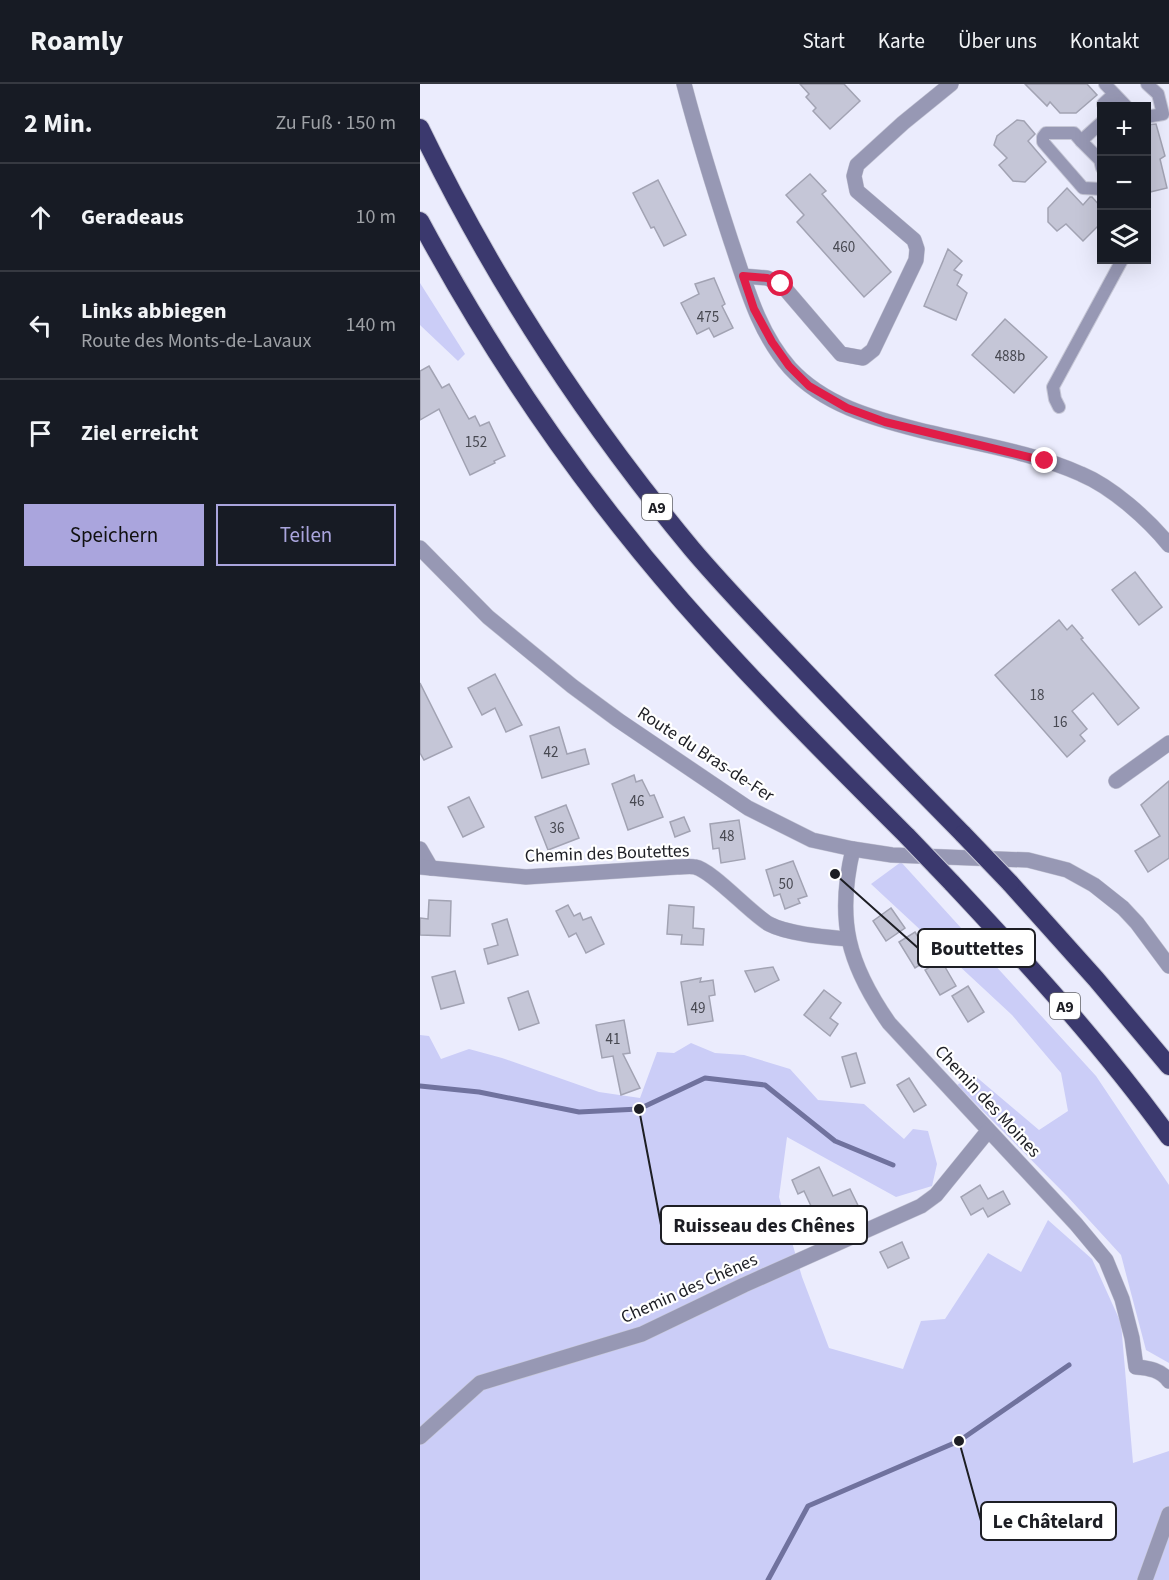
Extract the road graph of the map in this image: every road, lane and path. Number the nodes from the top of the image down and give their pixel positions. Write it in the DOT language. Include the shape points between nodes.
graph roads {
  1 [pos="684,84"];
  2 [pos="951,84"];
  3 [pos="1105,84"];
  4 [pos="1147,84"];
  5 [pos="1114,94"];
  6 [pos="1105,102"];
  7 [pos="1122,102"];
  8 [pos="1151,116"];
  9 [pos="1097,126"];
  10 [pos="420,128"];
  11 [pos="1081,141"];
  12 [pos="1097,157"];
  13 [pos="1097,189"];
  14 [pos="420,221"];
  15 [pos="1120,264"];
  16 [pos="743,276"];
  17 [pos="1059,407"];
  18 [pos="1169,545"];
  19 [pos="420,548"];
  20 [pos="1169,743"];
  21 [pos="1116,780"];
  22 [pos="420,849"];
  23 [pos="853,849"];
  24 [pos="425,868"];
  25 [pos="847,939"];
  26 [pos="1169,966"];
  27 [pos="1169,1065"];
  28 [pos="988,1131"];
  29 [pos="1169,1137"];
  30 [pos="1169,1381"];
  31 [pos="420,1437"];
  32 [pos="1169,1514"];
  33 [pos="1144,1580"];
  1 -- 16 [label="street"];
  2 -- 16 [label="street" via="857,165 857,191 914,240 917,249 916,260 873,350 862,358 841,354 781,284"];
  3 -- 5 [label="street"];
  4 -- 8 [label="street" via="1158,94 1163,114"];
  5 -- 6 [label="street"];
  5 -- 7 [label="street"];
  9 -- 11 [label="street"];
  10 -- 27 [label="highway, A9, bridge" via="512,300 626,467 759,624 1010,882"];
  11 -- 12 [label="street"];
  11 -- 13 [label="street" via="1074,133 1046,133 1043,137 1043,142 1083,188"];
  14 -- 29 [label="highway, A9, bridge" via="503,364 595,494 680,599 1020,955"];
  15 -- 17 [label="street" via="1053,387"];
  16 -- 18 [label="street" via="754,309 772,342 809,386 847,408 885,422 1083,474 1132,509"];
  19 -- 23 [label="street, Route du Bras-de-Fer" via="488,617 618,720 748,808 812,840"];
  20 -- 21 [label="street"];
  22 -- 24 [label="street"];
  23 -- 25 [label="street, Chemin des Moines" via="844,903"];
  23 -- 26 [label="street, Route du Bras-de-Fer" via="892,855 1028,860 1067,870 1123,908"];
  24 -- 25 [label="street, Chemin des Boutettes" via="526,877 698,867 753,914 772,925"];
  25 -- 28 [label="street, Chemin des Moines" via="868,988 889,1023"];
  28 -- 30 [label="street, Chemin des Moines" via="1106,1260 1122,1299 1136,1368 1151,1368"];
  28 -- 31 [label="street, Chemin des Chênes" via="936,1195 921,1206 642,1334 480,1383"];
  32 -- 33 [label="street"];
}
